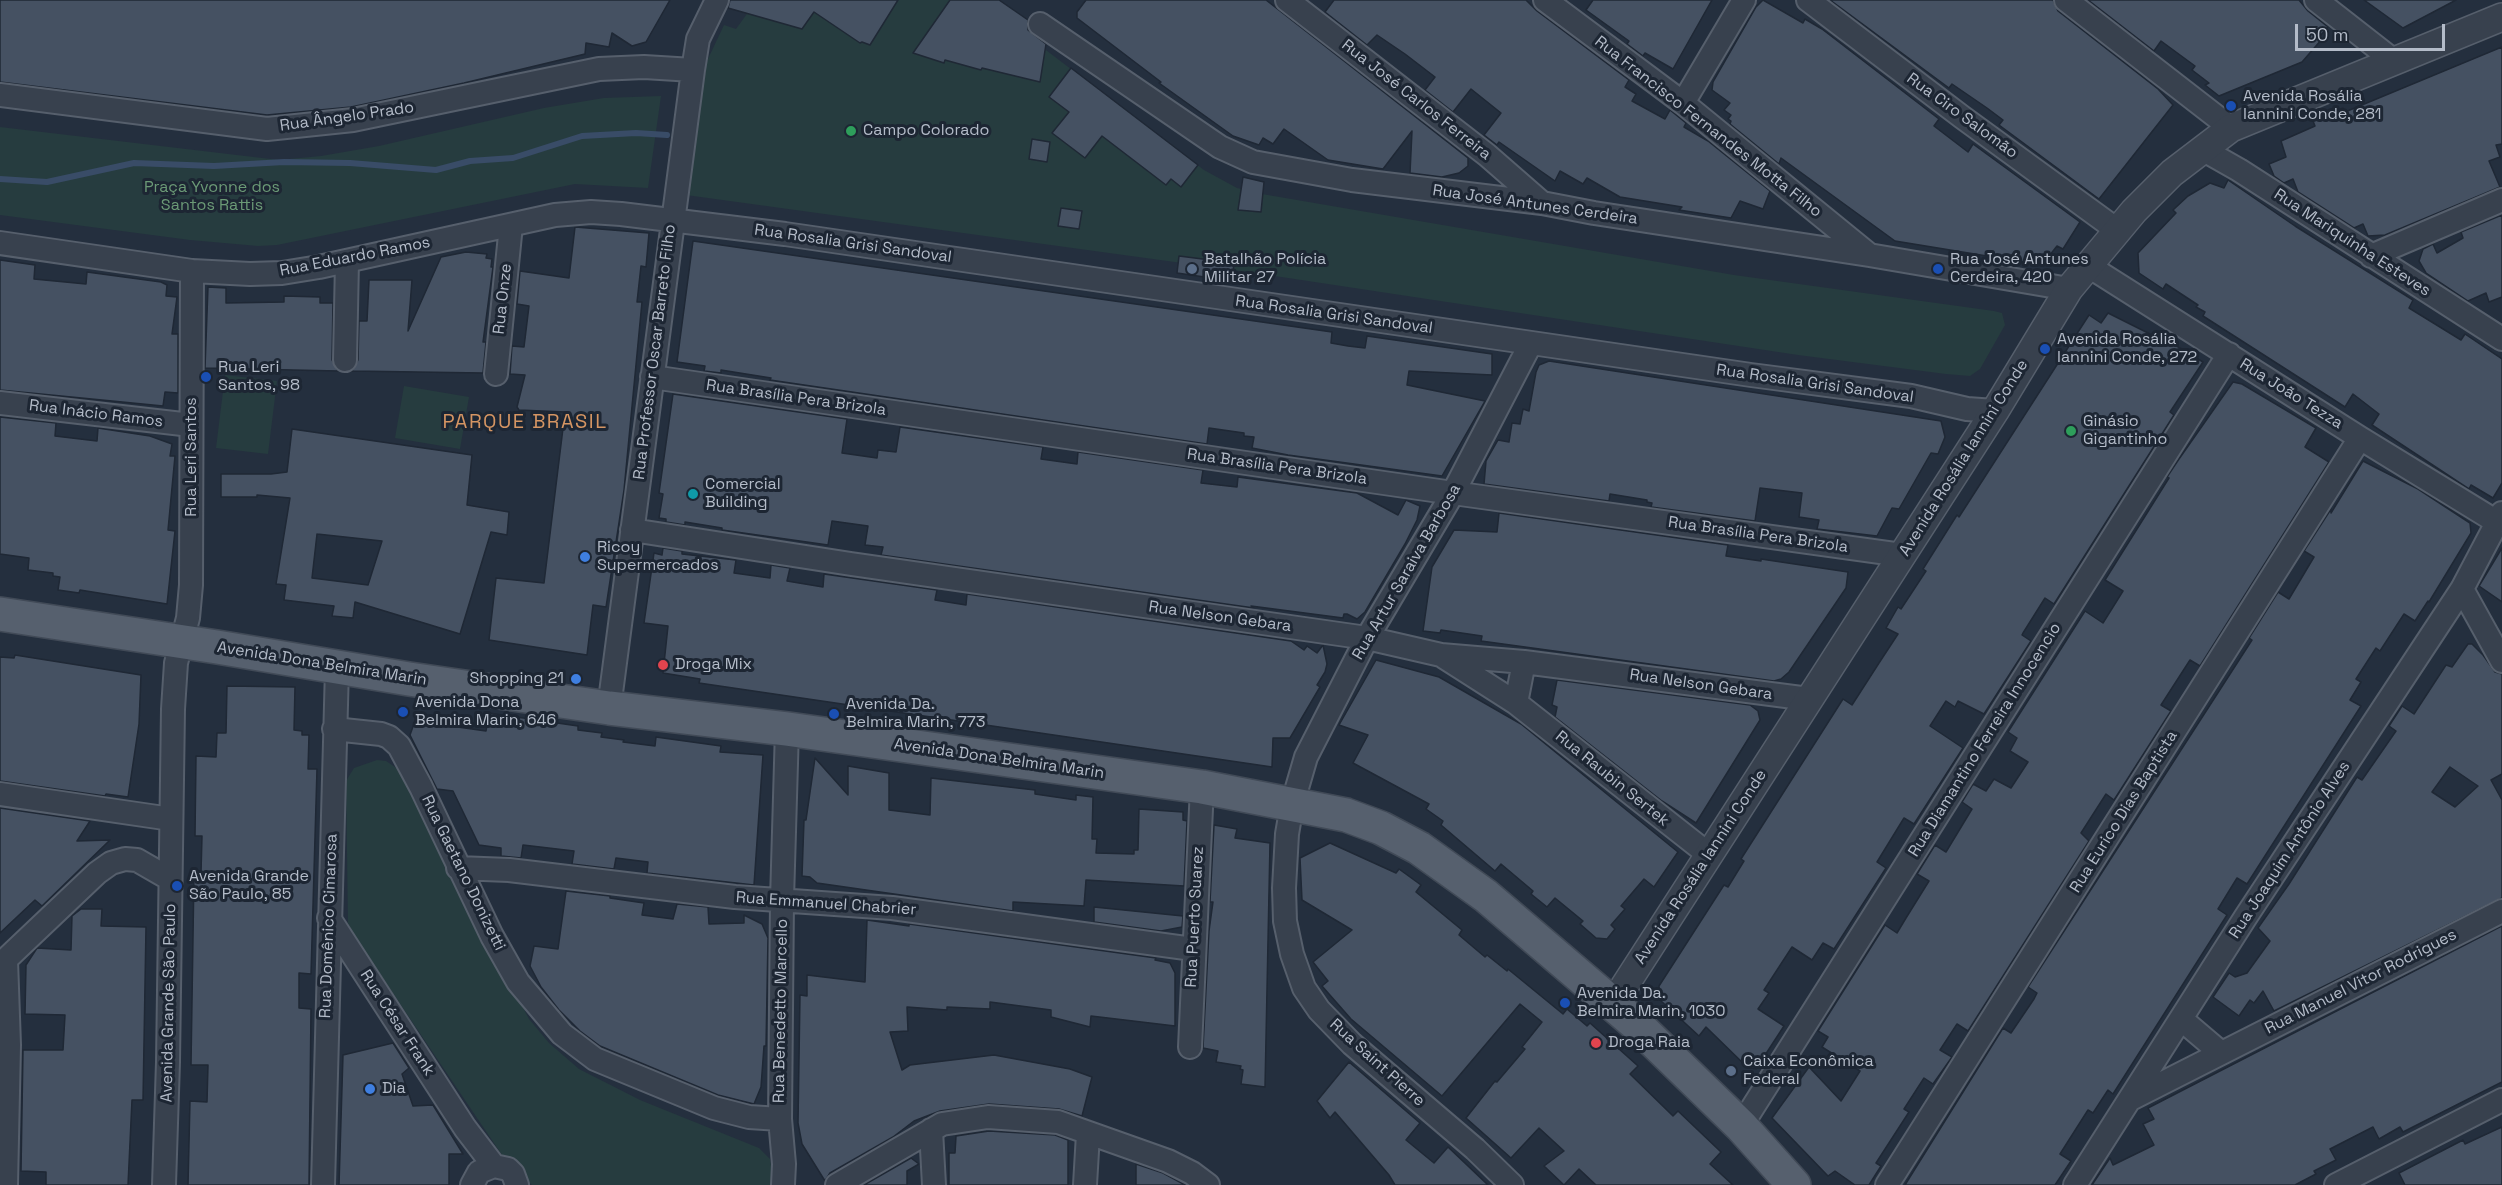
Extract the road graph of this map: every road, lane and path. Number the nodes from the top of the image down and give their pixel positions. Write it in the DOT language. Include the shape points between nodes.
graph roads {
  1 [pos="717,0"];
  2 [pos="1287,0"];
  3 [pos="1545,0"];
  4 [pos="1744,0"];
  5 [pos="1808,0"];
  6 [pos="2066,0"];
  7 [pos="2316,0"];
  8 [pos="2502,17"];
  9 [pos="1040,24"];
  10 [pos="2394,62"];
  11 [pos="693,70"];
  12 [pos="0,95"];
  13 [pos="1683,104"];
  14 [pos="2231,128"];
  15 [pos="2202,149"];
  16 [pos="2502,200"];
  17 [pos="1542,203"];
  18 [pos="673,219"];
  19 [pos="511,225"];
  20 [pos="2117,230"];
  21 [pos="0,243"];
  22 [pos="1869,255"];
  23 [pos="2371,256"];
  24 [pos="347,261"];
  25 [pos="2087,265"];
  26 [pos="192,271"];
  27 [pos="2069,289"];
  28 [pos="2502,339"];
  29 [pos="1531,343"];
  30 [pos="2229,354"];
  31 [pos="345,360"];
  32 [pos="496,374"];
  33 [pos="652,377"];
  34 [pos="0,402"];
  35 [pos="1995,411"];
  36 [pos="191,425"];
  37 [pos="2360,438"];
  38 [pos="1453,494"];
  39 [pos="2500,518"];
  40 [pos="632,530"];
  41 [pos="1902,555"];
  42 [pos="2462,590"];
  43 [pos="0,614"];
  44 [pos="1367,638"];
  45 [pos="182,641"];
  46 [pos="1441,655"];
  47 [pos="2502,661"];
  48 [pos="1524,662"];
  49 [pos="337,668"];
  50 [pos="1809,699"];
  51 [pos="1516,703"];
  52 [pos="609,708"];
  53 [pos="334,729"];
  54 [pos="787,729"];
  55 [pos="1202,787"];
  56 [pos="0,794"];
  57 [pos="1292,806"];
  58 [pos="171,819"];
  59 [pos="1708,854"];
  60 [pos="458,868"];
  61 [pos="170,879"];
  62 [pos="782,900"];
  63 [pos="2502,911"];
  64 [pos="329,918"];
  65 [pos="1193,949"];
  66 [pos="3,962"];
  67 [pos="1613,1004"];
  68 [pos="2181,1019"];
  69 [pos="1190,1047"];
  70 [pos="2221,1053"];
  71 [pos="2129,1100"];
  72 [pos="2502,1100"];
  73 [pos="780,1119"];
  74 [pos="1741,1126"];
  75 [pos="465,1128"];
  76 [pos="931,1130"];
  77 [pos="1088,1134"];
  78 [pos="494,1166"];
  79 [pos="519,1184"];
  80 [pos="6,1185"];
  81 [pos="164,1185"];
  82 [pos="323,1185"];
  83 [pos="472,1185"];
  84 [pos="783,1185"];
  85 [pos="837,1185"];
  86 [pos="934,1185"];
  87 [pos="1085,1185"];
  88 [pos="1208,1185"];
  89 [pos="1512,1185"];
  90 [pos="1794,1185"];
  91 [pos="1887,1185"];
  92 [pos="2075,1185"];
  93 [pos="2336,1185"];
  1 -- 11 [label="street, Rua Professor Oscar Barreto Filho" via="698,39"];
  2 -- 17 [label="street, Rua José Carlos Ferreira" via="1487,155"];
  3 -- 13 [label="street, Rua Francisco Fernandes Motta Filho"];
  4 -- 13 [label="street"];
  5 -- 20 [label="street, Rua Ciro Salomão"];
  6 -- 14 [label="street"];
  7 -- 10 [label="street"];
  8 -- 10 [label="street, Avenida Rosália Iannini Conde"];
  9 -- 17 [label="street, Rua José Antunes Cerdeira" via="1220,147 1253,162 1352,180"];
  10 -- 14 [label="street, Avenida Rosália Iannini Conde"];
  11 -- 12 [label="street, Rua Ângelo Prado" via="599,69 353,120 267,129"];
  11 -- 18 [label="street, Rua Professor Oscar Barreto Filho"];
  13 -- 22 [label="street, Rua Francisco Fernandes Motta Filho"];
  14 -- 15 [label="street, Avenida Rosália Iannini Conde"];
  15 -- 20 [label="street, Avenida Rosália Iannini Conde" via="2172,173"];
  15 -- 23 [label="street, Rua Mariquinha Esteves"];
  16 -- 23 [label="street"];
  17 -- 22 [label="street, Rua José Antunes Cerdeira"];
  18 -- 19 [label="street, Rua Eduardo Ramos" via="591,212"];
  18 -- 29 [label="street, Rua Rosalia Grisi Sandoval"];
  18 -- 33 [label="street, Rua Professor Oscar Barreto Filho"];
  19 -- 24 [label="street, Rua Eduardo Ramos"];
  19 -- 32 [label="street, Rua Onze"];
  20 -- 25 [label="street, Avenida Rosália Iannini Conde"];
  21 -- 26 [label="street, Rua Eduardo Ramos"];
  22 -- 27 [label="street, Rua José Antunes Cerdeira"];
  23 -- 28 [label="street, Rua Mariquinha Esteves"];
  24 -- 26 [label="street, Rua Eduardo Ramos" via="282,273"];
  24 -- 31 [label="street"];
  25 -- 27 [label="street, Avenida Rosália Iannini Conde"];
  25 -- 30 [label="street, Rua João Tezza"];
  26 -- 36 [label="street, Rua Leri Santos"];
  27 -- 35 [label="street, Avenida Rosália Iannini Conde"];
  29 -- 35 [label="street, Rua Rosalia Grisi Sandoval"];
  29 -- 38 [label="street, Rua Artur Saraiva Barbosa"];
  30 -- 37 [label="street, Rua João Tezza"];
  30 -- 74 [label="street, Rua Diamantino Ferreira Innocencio"];
  33 -- 38 [label="street, Rua Brasília Pera Brizola"];
  33 -- 40 [label="street, Rua Professor Oscar Barreto Filho"];
  34 -- 36 [label="street, Rua Inácio Ramos"];
  35 -- 41 [label="street, Avenida Rosália Iannini Conde"];
  36 -- 45 [label="street, Rua Leri Santos" via="191,585"];
  37 -- 39 [label="street, Rua João Tezza"];
  37 -- 91 [label="street, Rua Eurico Dias Baptista"];
  38 -- 41 [label="street, Rua Brasília Pera Brizola"];
  38 -- 44 [label="street, Rua Artur Saraiva Barbosa"];
  39 -- 42 [label="street, Rua Joaquim Antônio Alves"];
  40 -- 44 [label="street, Rua Nelson Gebara"];
  40 -- 52 [label="street, Rua Professor Oscar Barreto Filho"];
  41 -- 50 [label="street, Avenida Rosália Iannini Conde"];
  42 -- 47 [label="street"];
  42 -- 68 [label="street, Rua Joaquim Antônio Alves"];
  43 -- 45 [label="main road, Avenida Dona Belmira Marin"];
  44 -- 46 [label="street, Rua Nelson Gebara"];
  44 -- 57 [label="street, Rua Artur Saraiva Barbosa" via="1306,757"];
  45 -- 49 [label="main road, Avenida Dona Belmira Marin"];
  45 -- 58 [label="street, Avenida Grande São Paulo" via="176,663"];
  46 -- 48 [label="street, Rua Nelson Gebara"];
  46 -- 51 [label="street, Rua Raubin Sertek"];
  48 -- 50 [label="street, Rua Nelson Gebara"];
  48 -- 51 [label="street"];
  49 -- 52 [label="main road, Avenida Dona Belmira Marin"];
  49 -- 53 [label="street, Rua Domênico Cimarosa"];
  50 -- 59 [label="street, Avenida Rosália Iannini Conde"];
  51 -- 59 [label="street, Rua Raubin Sertek"];
  52 -- 54 [label="main road, Avenida Dona Belmira Marin"];
  53 -- 60 [label="street, Rua Gaetano Donizetti" via="381,734 395,742 421,787"];
  53 -- 64 [label="street, Rua Domênico Cimarosa"];
  54 -- 55 [label="main road, Avenida Dona Belmira Marin"];
  54 -- 62 [label="street, Rua Benedetto Marcello"];
  55 -- 57 [label="main road, Avenida Dona Belmira Marin"];
  55 -- 65 [label="street, Rua Puerto Suarez"];
  56 -- 58 [label="street"];
  57 -- 67 [label="main road, Avenida Dona Belmira Marin" via="1347,815 1419,848 1486,896"];
  57 -- 89 [label="street, Rua Saint Pierre" via="1287,834 1285,921 1292,954 1311,999 1352,1044"];
  58 -- 61 [label="street, Avenida Grande São Paulo"];
  59 -- 67 [label="street, Avenida Rosália Iannini Conde"];
  60 -- 62 [label="street, Rua Emmanuel Chabrier" via="509,870"];
  60 -- 73 [label="street, Rua Gaetano Donizetti" via="518,982 562,1034 595,1059 694,1100 749,1117"];
  61 -- 66 [label="street" via="137,860 111,863"];
  61 -- 81 [label="street, Avenida Grande São Paulo"];
  62 -- 65 [label="street, Rua Emmanuel Chabrier" via="954,915"];
  62 -- 73 [label="street, Rua Benedetto Marcello"];
  63 -- 70 [label="street, Rua Manuel Vitor Rodrigues"];
  64 -- 75 [label="street, Rua César Frank"];
  64 -- 82 [label="street, Rua Domênico Cimarosa"];
  65 -- 69 [label="street, Rua Puerto Suarez"];
  66 -- 80 [label="street" via="9,1045"];
  67 -- 74 [label="main road, Avenida Dona Belmira Marin"];
  68 -- 70 [label="street"];
  68 -- 71 [label="street, Rua Joaquim Antônio Alves"];
  70 -- 71 [label="street, Rua Manuel Vitor Rodrigues"];
  71 -- 92 [label="street, Rua Joaquim Antônio Alves"];
  72 -- 93 [label="street"];
  73 -- 84 [label="street, Rua Benedetto Marcello"];
  74 -- 90 [label="main road, Avenida Dona Belmira Marin"];
  75 -- 78 [label="street, Rua César Frank"];
  75 -- 83 [label="street, Rua César Frank"];
  76 -- 77 [label="street" via="964,1119 1014,1117 1058,1122"];
  76 -- 85 [label="street"];
  76 -- 86 [label="street"];
  77 -- 87 [label="street"];
  77 -- 88 [label="street" via="1168,1161"];
  78 -- 79 [label="street" via="507,1169"];
  78 -- 83 [label="street" via="479,1172"];
}
